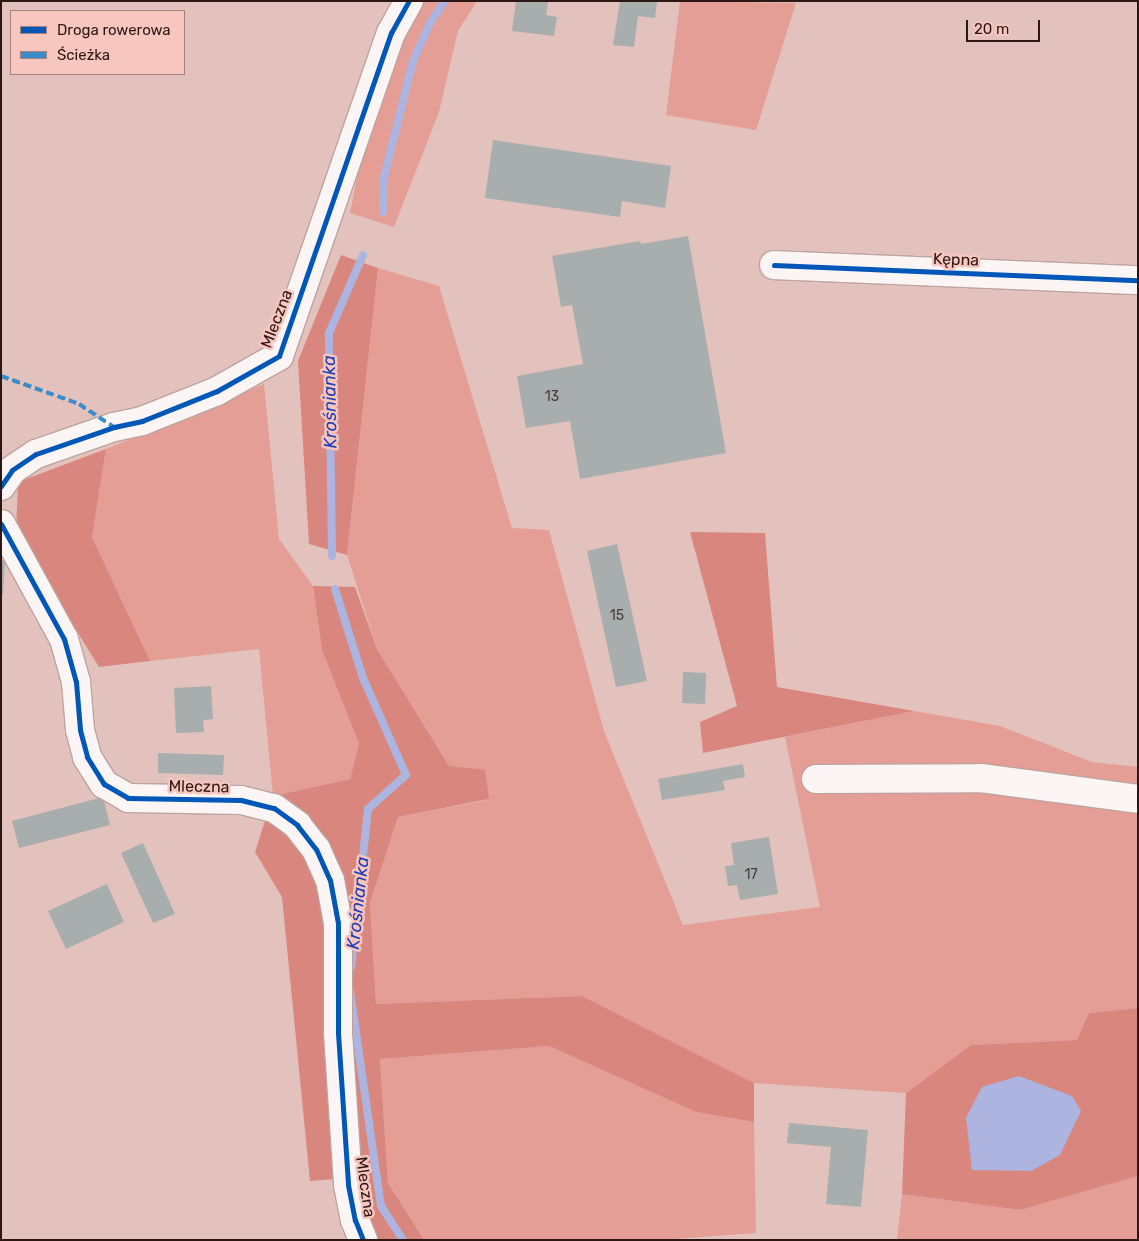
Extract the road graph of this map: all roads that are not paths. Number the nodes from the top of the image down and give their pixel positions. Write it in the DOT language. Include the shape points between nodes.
graph roads {
  1 [pos="409,1"];
  2 [pos="774,265"];
  3 [pos="1138,280"];
  4 [pos="1,486"];
  5 [pos="1,524"];
  6 [pos="816,779"];
  7 [pos="1138,799"];
  8 [pos="363,1240"];
  1 -- 4 [label="street, Mleczna" via="391,33 279,356 217,391 175,408 36,454 12,470"];
  2 -- 3 [label="street, Kępna"];
  5 -- 8 [label="street, Mleczna" via="64,639 76,682 86,758 104,784 128,798 242,800 274,808 297,825 316,850 330,880 338,923 337,1024 348,1185"];
  6 -- 7 [label="street" via="981,778"];
}
